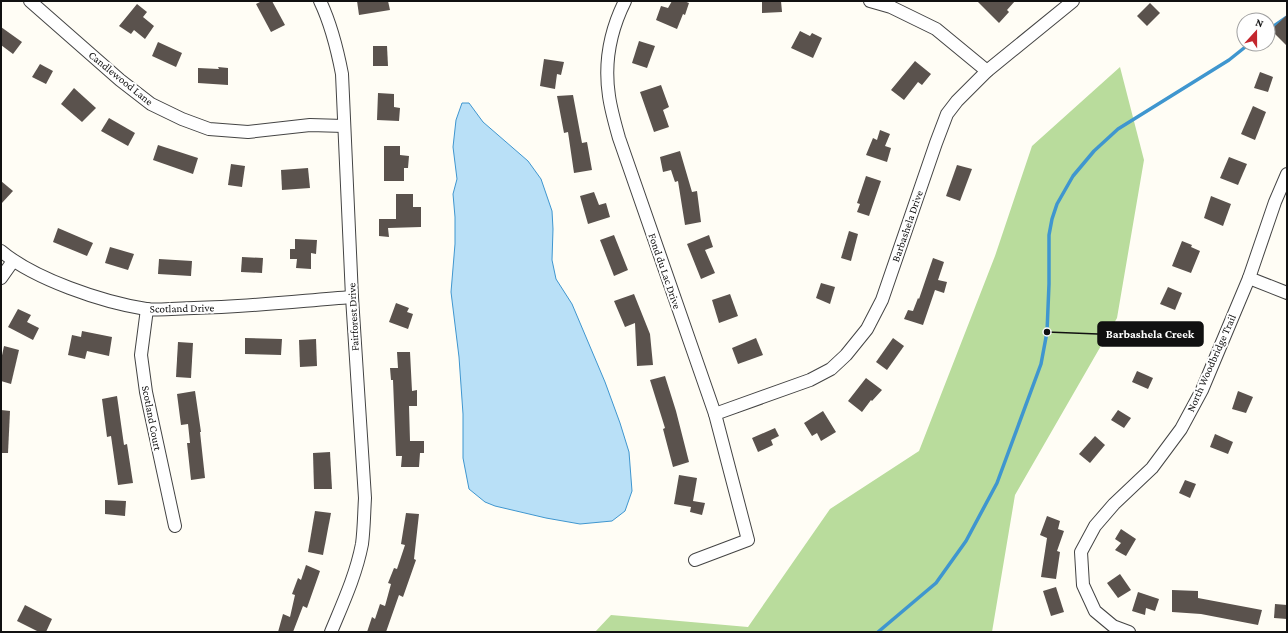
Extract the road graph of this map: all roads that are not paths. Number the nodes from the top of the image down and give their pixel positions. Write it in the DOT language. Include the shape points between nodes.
graph roads {
  1 [pos="30,1"];
  2 [pos="320,1"];
  3 [pos="625,1"];
  4 [pos="870,1"];
  5 [pos="1073,1"];
  6 [pos="986,71"];
  7 [pos="344,126"];
  8 [pos="1287,174"];
  9 [pos="1,251"];
  10 [pos="13,261"];
  11 [pos="1,278"];
  12 [pos="1248,278"];
  13 [pos="1287,293"];
  14 [pos="352,297"];
  15 [pos="147,309"];
  16 [pos="715,414"];
  17 [pos="175,526"];
  18 [pos="695,560"];
  19 [pos="331,632"];
  20 [pos="1129,632"];
  1 -- 7 [label="street, Candlewood Lane" via="126,85 151,104 182,119 209,129 248,132 310,125"];
  2 -- 7 [label="street, Fairforest Drive" via="337,46 342,74"];
  3 -- 16 [label="street, Fond du Lac Drive" via="613,29 610,45 607,77 609,96 619,138"];
  4 -- 6 [label="street" via="891,7 936,29"];
  5 -- 6 [label="street, Barbashela Drive"];
  6 -- 16 [label="street, Barbashela Drive" via="947,114 882,300 857,342 831,369 810,380"];
  7 -- 14 [label="street, Fairforest Drive"];
  8 -- 12 [label="street, North Woodbridge Trail"];
  9 -- 10 [label="street, Scotland Drive"];
  10 -- 11 [label="street"];
  10 -- 15 [label="street, Scotland Drive" via="65,286 107,300"];
  12 -- 13 [label="street"];
  12 -- 20 [label="street, North Woodbridge Trail" via="1202,390 1180,429 1152,468 1095,526 1081,552 1083,584 1095,611 1112,626"];
  14 -- 15 [label="street, Scotland Drive" via="217,308"];
  14 -- 19 [label="street, Fairforest Drive" via="365,498 364,530 353,578"];
  15 -- 17 [label="street, Scotland Court" via="141,355 146,392"];
  16 -- 18 [label="street, Fond du Lac Drive" via="748,540"];
}
